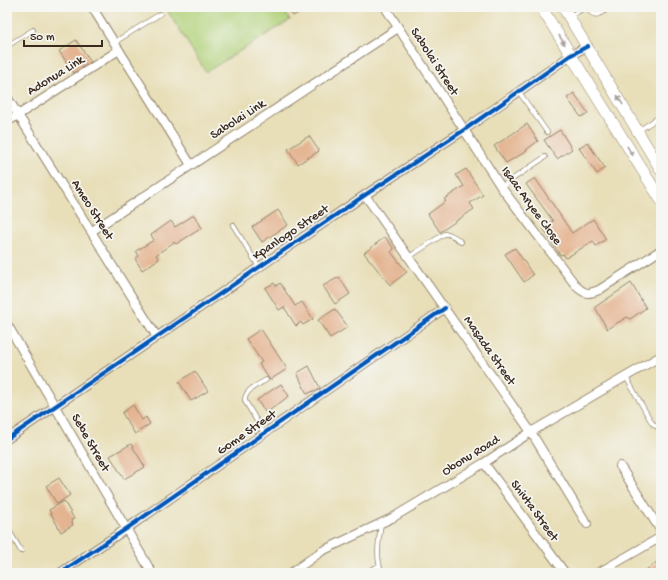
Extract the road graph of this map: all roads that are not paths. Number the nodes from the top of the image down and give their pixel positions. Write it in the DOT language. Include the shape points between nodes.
graph roads {
  1 [pos="92,7"];
  2 [pos="385,7"];
  3 [pos="541,7"];
  4 [pos="587,7"];
  5 [pos="611,7"];
  6 [pos="566,12"];
  7 [pos="160,14"];
  8 [pos="398,28"];
  9 [pos="33,30"];
  10 [pos="114,42"];
  11 [pos="7,46"];
  12 [pos="588,46"];
  13 [pos="119,50"];
  14 [pos="571,55"];
  15 [pos="518,92"];
  16 [pos="7,97"];
  17 [pos="18,115"];
  18 [pos="661,116"];
  19 [pos="7,122"];
  20 [pos="464,130"];
  21 [pos="638,131"];
  22 [pos="547,132"];
  23 [pos="545,157"];
  24 [pos="191,165"];
  25 [pos="660,166"];
  26 [pos="501,187"];
  27 [pos="364,195"];
  28 [pos="661,200"];
  29 [pos="233,224"];
  30 [pos="92,231"];
  31 [pos="461,242"];
  32 [pos="661,250"];
  33 [pos="408,257"];
  34 [pos="259,267"];
  35 [pos="445,308"];
  36 [pos="7,324"];
  37 [pos="157,337"];
  38 [pos="661,356"];
  39 [pos="626,377"];
  40 [pos="266,380"];
  41 [pos="55,406"];
  42 [pos="661,430"];
  43 [pos="532,432"];
  44 [pos="264,433"];
  45 [pos="7,438"];
  46 [pos="484,463"];
  47 [pos="620,466"];
  48 [pos="381,523"];
  49 [pos="587,524"];
  50 [pos="7,527"];
  51 [pos="126,529"];
  52 [pos="661,532"];
  53 [pos="661,537"];
  54 [pos="21,551"];
  55 [pos="379,566"];
  56 [pos="60,573"];
  57 [pos="152,573"];
  58 [pos="291,573"];
  59 [pos="369,573"];
  60 [pos="382,573"];
  61 [pos="565,573"];
  62 [pos="598,573"];
  1 -- 10 [label="street"];
  2 -- 8 [label="street, Sabolai Street"];
  3 -- 14 [label="main road, one-way"];
  4 -- 5 [label="lane" via="593,15 598,15"];
  4 -- 6 [label="lane"];
  6 -- 12 [label="main road"];
  7 -- 10 [label="lane"];
  8 -- 20 [label="street, Sabolai Street"];
  8 -- 24 [label="street, Sabolai Link"];
  9 -- 11 [label="lane"];
  10 -- 13 [label="street"];
  12 -- 14 [label="street, Kpanlogo Street"];
  21 -- 12 [label="main road, one-way"];
  13 -- 17 [label="street, Adonua Link"];
  13 -- 24 [label="street"];
  14 -- 15 [label="street, Kpanlogo Street"];
  14 -- 28 [label="main road, one-way"];
  15 -- 20 [label="street, Kpanlogo Street"];
  15 -- 22 [label="lane"];
  16 -- 17 [label="street, Ameo Street"];
  17 -- 19 [label="street, Adonua Link"];
  17 -- 30 [label="street, Ameo Street"];
  18 -- 21 [label="lane"];
  20 -- 26 [label="street, Isaac Aryee Close"];
  20 -- 27 [label="street, Kpanlogo Street"];
  21 -- 25 [label="main road"];
  23 -- 26 [label="lane"];
  24 -- 30 [label="street, Sabolai Link"];
  26 -- 32 [label="street, Isaac Aryee Close" via="582,292 599,290"];
  27 -- 33 [label="street, Masada Street"];
  27 -- 34 [label="street, Kpanlogo Street"];
  29 -- 34 [label="lane"];
  30 -- 37 [label="street, Ameo Street"];
  31 -- 33 [label="lane" via="453,235 444,234"];
  33 -- 35 [label="street, Masada Street"];
  34 -- 37 [label="street, Kpanlogo Street"];
  35 -- 43 [label="street, Masada Street"];
  35 -- 44 [label="street, Gome Street"];
  36 -- 41 [label="street, Sebe Street"];
  37 -- 41 [label="street, Kpanlogo Street"];
  38 -- 39 [label="street, Obonu Road"];
  39 -- 42 [label="lane" via="652,423"];
  39 -- 43 [label="street, Obonu Road"];
  40 -- 44 [label="lane" via="246,393 244,398"];
  41 -- 45 [label="street, Kpanlogo Street"];
  41 -- 51 [label="street, Sebe Street"];
  43 -- 46 [label="street, Obonu Road"];
  43 -- 49 [label="street, Masada Street"];
  44 -- 51 [label="street, Gome Street"];
  46 -- 48 [label="street, Obonu Road"];
  46 -- 61 [label="street, Shivta Street"];
  47 -- 52 [label="street"];
  48 -- 55 [label="lane"];
  48 -- 58 [label="street, Obonu Road" via="322,551"];
  50 -- 54 [label="lane"];
  51 -- 56 [label="street, Gome Street"];
  51 -- 57 [label="street, Sebe Street"];
  53 -- 62 [label="street"];
  55 -- 59 [label="lane"];
  55 -- 60 [label="lane"];
}
